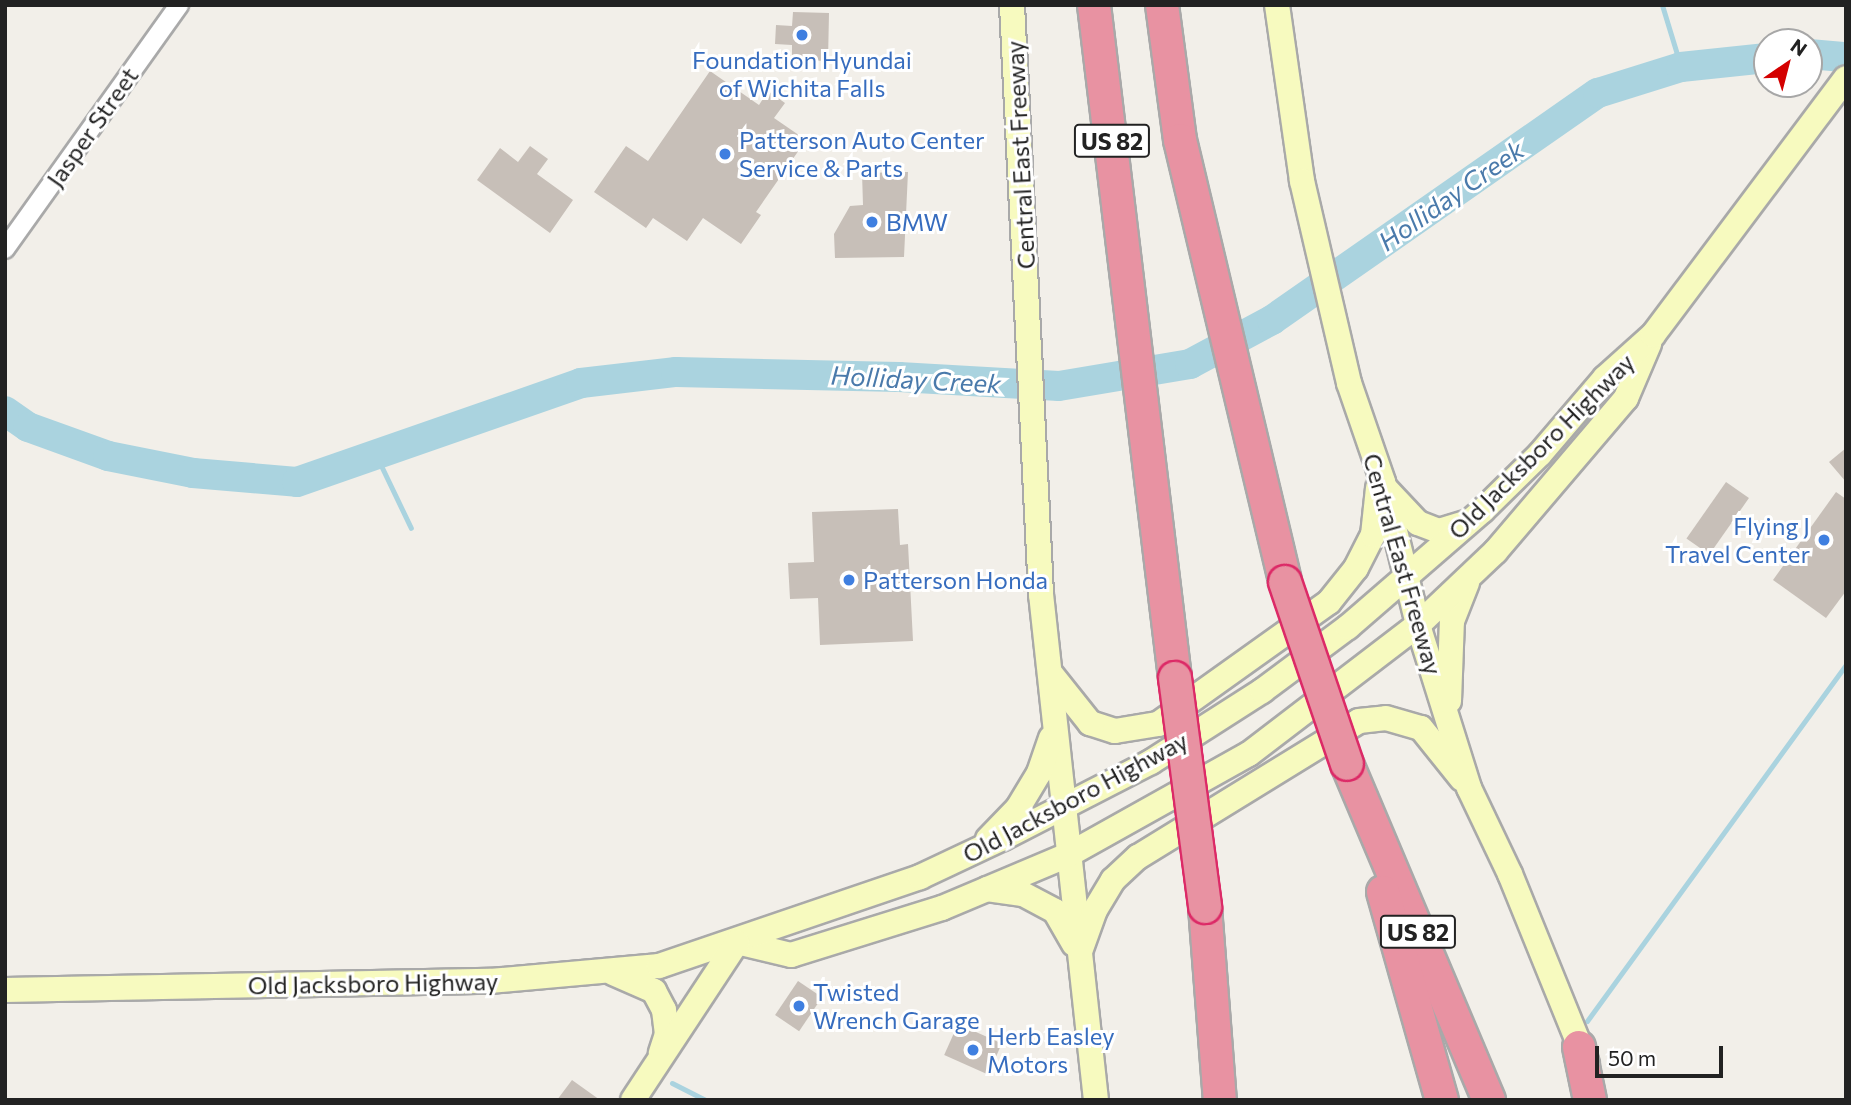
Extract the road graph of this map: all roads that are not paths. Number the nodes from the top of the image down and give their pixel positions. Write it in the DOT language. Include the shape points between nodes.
graph roads {
  1 [pos="179,5"];
  2 [pos="1012,5"];
  3 [pos="1094,5"];
  4 [pos="1162,5"];
  5 [pos="1277,5"];
  6 [pos="1846,78"];
  7 [pos="5,249"];
  8 [pos="1653,335"];
  9 [pos="1381,479"];
  10 [pos="1472,520"];
  11 [pos="1469,577"];
  12 [pos="1406,578"];
  13 [pos="1418,625"];
  14 [pos="1049,670"];
  15 [pos="1449,719"];
  16 [pos="1054,727"];
  17 [pos="1347,764"];
  18 [pos="1469,788"];
  19 [pos="1062,809"];
  20 [pos="979,849"];
  21 [pos="1068,855"];
  22 [pos="987,889"];
  23 [pos="737,942"];
  24 [pos="1079,953"];
  25 [pos="612,973"];
  26 [pos="5,990"];
  27 [pos="1214,1035"];
  28 [pos="1579,1047"];
  29 [pos="659,1063"];
  30 [pos="633,1100"];
  31 [pos="1096,1100"];
  32 [pos="1220,1100"];
  33 [pos="1233,1100"];
  34 [pos="1442,1100"];
  35 [pos="1489,1100"];
  36 [pos="1590,1100"];
  37 [pos="1604,1100"];
  1 -- 7 [label="street, Jasper Street"];
  2 -- 14 [label="main road, Central East Freeway"];
  3 -- 27 [label="highway, US 82, bridge" via="1205,907"];
  4 -- 17 [label="highway, US 82, bridge" via="1180,140 1252,449 1285,582"];
  5 -- 9 [label="main road, Central East Freeway" via="1302,181 1349,383"];
  6 -- 8 [label="main road, Old Jacksboro Highway"];
  8 -- 10 [label="main road, Old Jacksboro Highway" via="1605,378 1540,454"];
  8 -- 11 [label="main road, Old Jacksboro Highway" via="1626,398"];
  9 -- 10 [label="main road" via="1418,523 1440,531"];
  9 -- 12 [label="main road, Central East Freeway"];
  9 -- 14 [label="main road" via="1373,535 1356,568 1329,602 1158,724 1115,731 1090,723 1067,699"];
  10 -- 12 [label="main road, Old Jacksboro Highway"];
  11 -- 13 [label="main road, Old Jacksboro Highway"];
  11 -- 15 [label="main road" via="1452,621"];
  12 -- 13 [label="main road, Central East Freeway"];
  12 -- 19 [label="main road, Old Jacksboro Highway" via="1262,691 1151,762"];
  13 -- 15 [label="main road, Central East Freeway"];
  13 -- 21 [label="main road, Old Jacksboro Highway" via="1249,754"];
  14 -- 16 [label="main road, Central East Freeway"];
  15 -- 18 [label="main road, Central East Freeway"];
  16 -- 19 [label="main road, Central East Freeway"];
  16 -- 20 [label="main road" via="1038,773 1018,808"];
  17 -- 34 [label="highway"];
  17 -- 35 [label="highway, US 82"];
  18 -- 24 [label="main road" via="1421,728 1386,718 1359,721 1138,857 1113,880"];
  18 -- 28 [label="main road, Central East Freeway" via="1510,874"];
  19 -- 20 [label="main road, Old Jacksboro Highway"];
  19 -- 21 [label="main road, Central East Freeway"];
  20 -- 23 [label="main road, Old Jacksboro Highway" via="920,877 776,923"];
  21 -- 22 [label="main road, Old Jacksboro Highway"];
  21 -- 24 [label="main road, Central East Freeway"];
  22 -- 23 [label="main road, Old Jacksboro Highway" via="900,923 790,955"];
  22 -- 24 [label="main road" via="1023,894 1055,911"];
  23 -- 25 [label="main road, Old Jacksboro Highway" via="659,966"];
  23 -- 29 [label="main road"];
  24 -- 31 [label="main road, Central East Freeway"];
  25 -- 26 [label="main road, Old Jacksboro Highway" via="490,981"];
  25 -- 29 [label="main road" via="654,991 664,1010 667,1034"];
  27 -- 32 [label="highway, US 82"];
  27 -- 33 [label="highway"];
  28 -- 36 [label="highway"];
  28 -- 37 [label="main road, Central East Freeway"];
  29 -- 30 [label="main road"];
}
